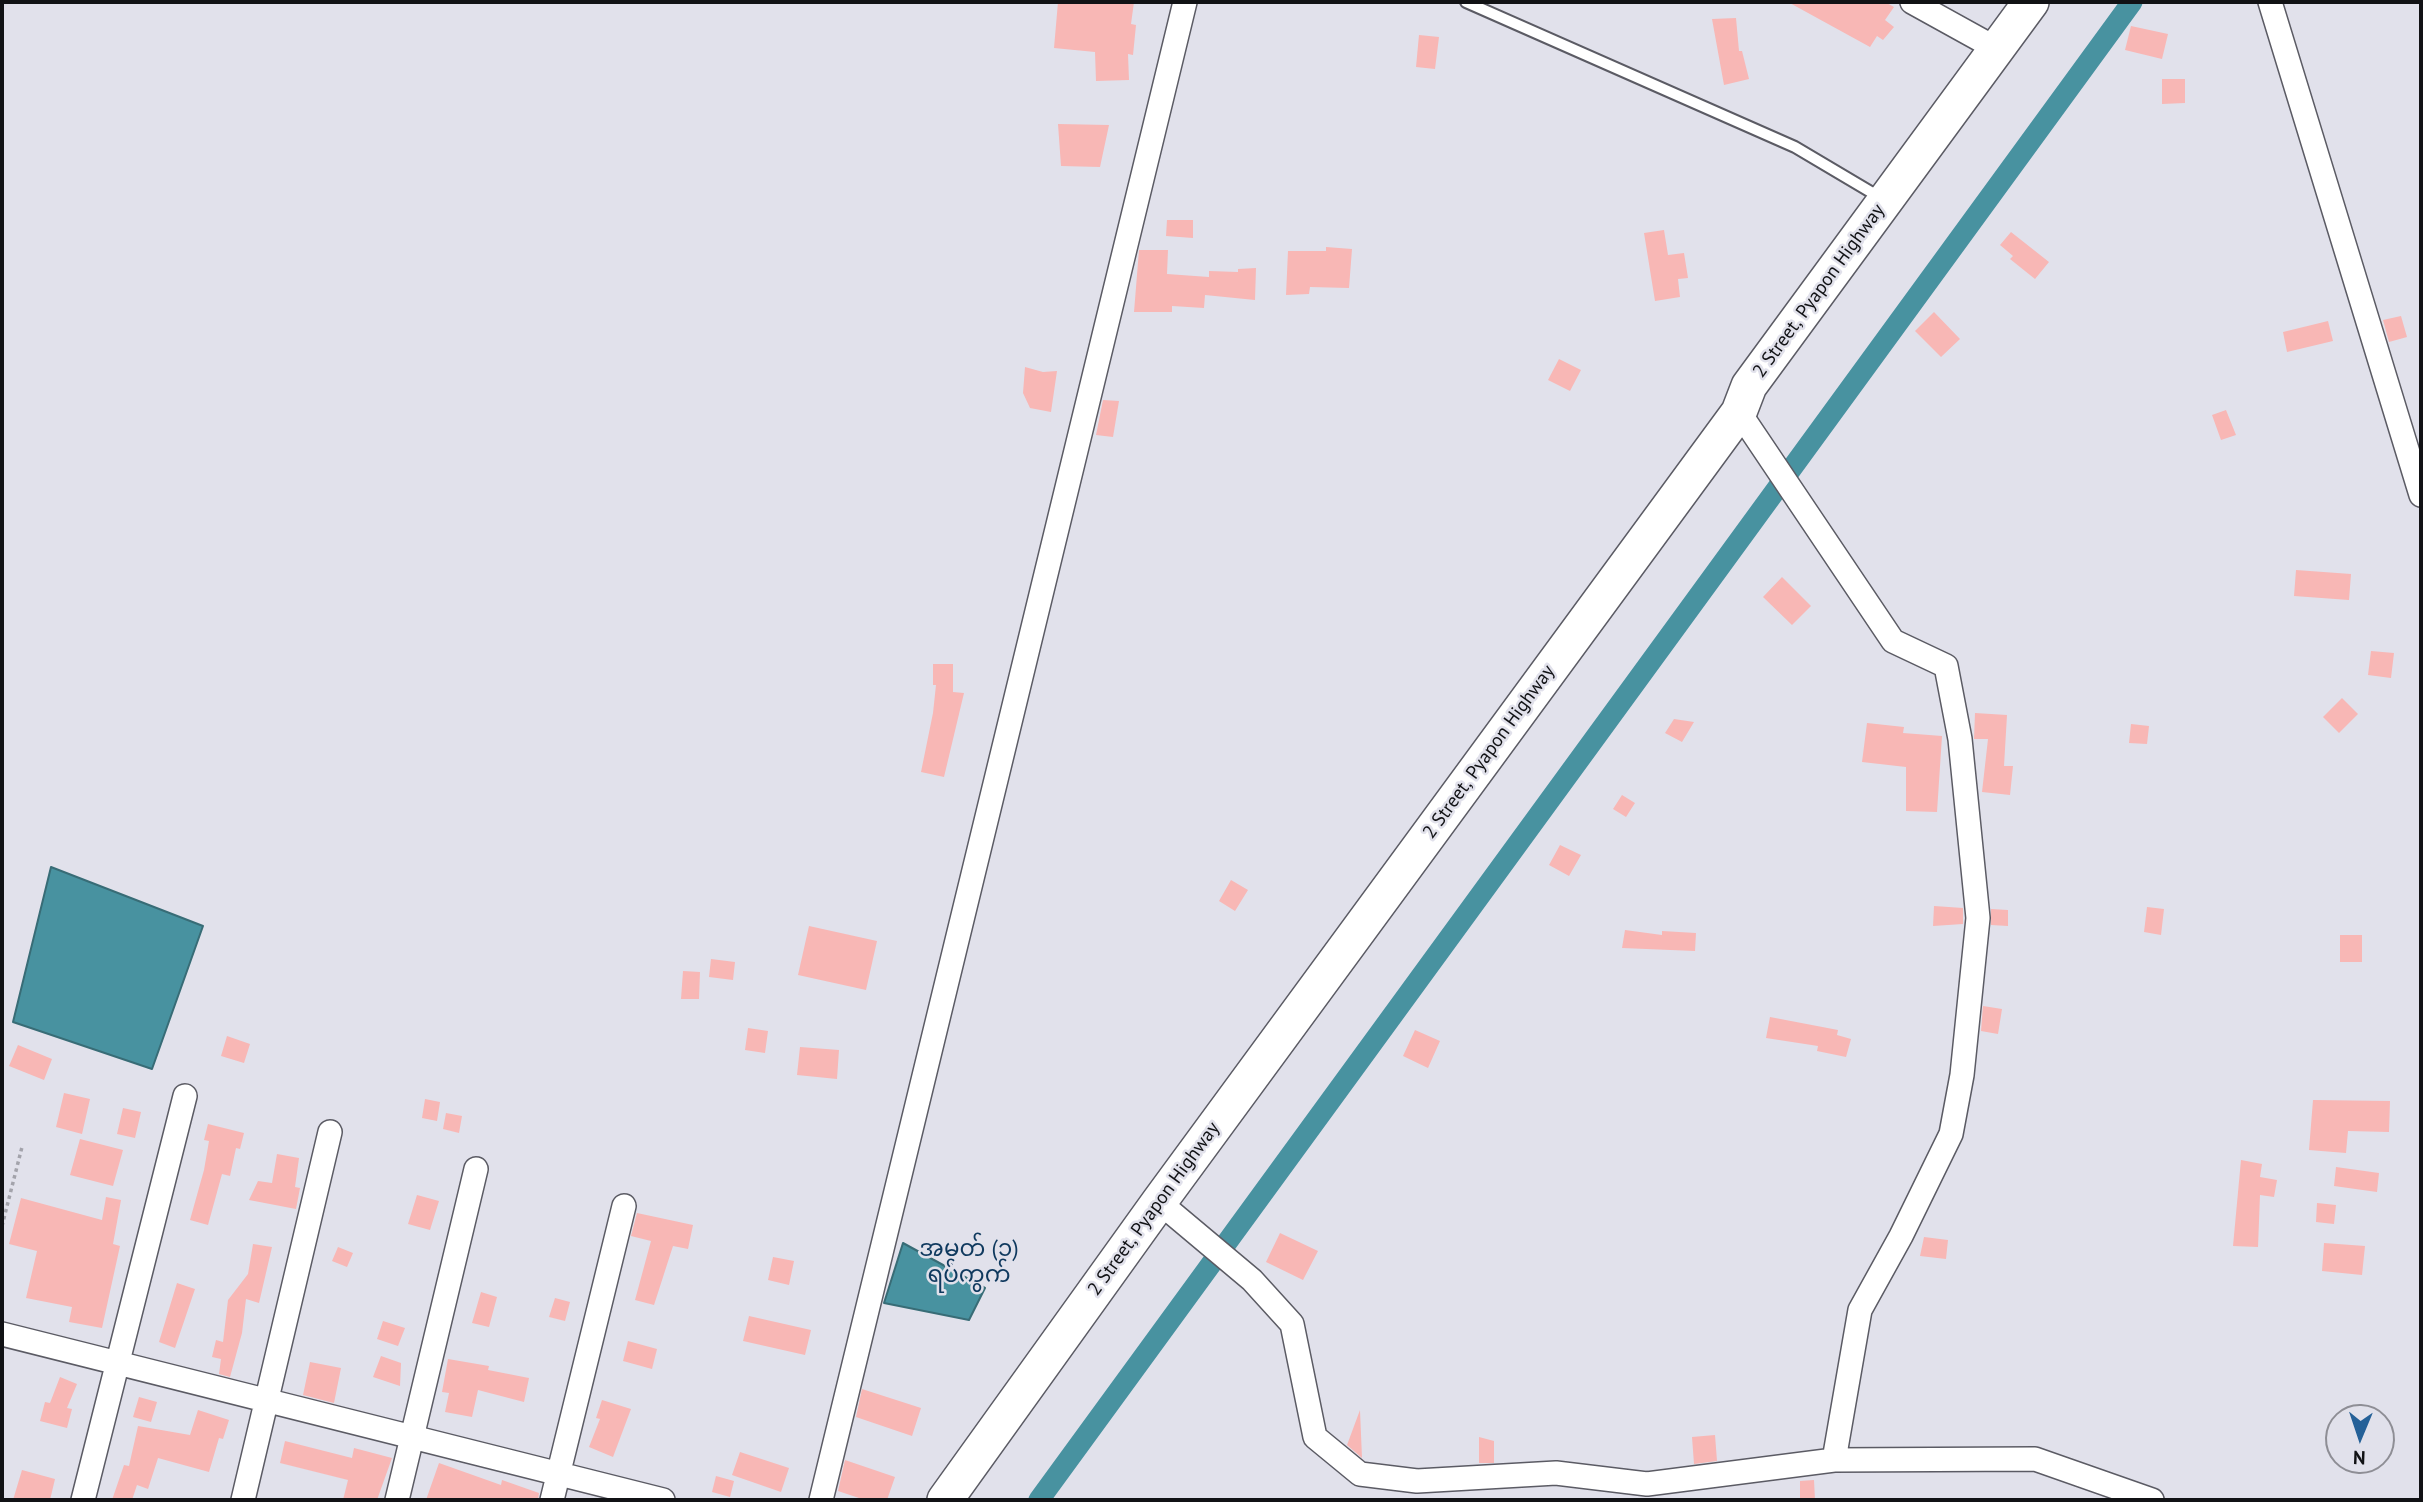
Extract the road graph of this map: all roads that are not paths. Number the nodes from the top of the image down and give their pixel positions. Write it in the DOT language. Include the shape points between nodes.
graph roads {
  1 [pos="1185,2"];
  2 [pos="1466,2"];
  3 [pos="1912,2"];
  4 [pos="2031,2"];
  5 [pos="2270,2"];
  6 [pos="1997,49"];
  7 [pos="1886,201"];
  8 [pos="1739,412"];
  9 [pos="2421,495"];
  10 [pos="185,1096"];
  11 [pos="330,1132"];
  12 [pos="476,1168"];
  13 [pos="1158,1202"];
  14 [pos="624,1206"];
  15 [pos="2,1334"];
  16 [pos="117,1364"];
  17 [pos="267,1403"];
  18 [pos="412,1438"];
  19 [pos="1834,1460"];
  20 [pos="559,1475"];
  21 [pos="83,1500"];
  22 [pos="243,1500"];
  23 [pos="397,1500"];
  24 [pos="552,1500"];
  25 [pos="663,1500"];
  26 [pos="821,1500"];
  27 [pos="944,1500"];
  28 [pos="2152,1500"];
  1 -- 26 [label="street"];
  2 -- 7 [label="lane" via="1795,147"];
  3 -- 6 [label="street"];
  4 -- 6 [label="main road, 2 Street, Pyapon Highway"];
  5 -- 9 [label="street"];
  6 -- 7 [label="main road, 2 Street, Pyapon Highway"];
  7 -- 8 [label="main road, 2 Street, Pyapon Highway" via="1749,386"];
  8 -- 13 [label="main road, 2 Street, Pyapon Highway"];
  8 -- 19 [label="street" via="1893,641 1946,666 1960,739 1978,918 1962,1075 1951,1134 1860,1310"];
  10 -- 16 [label="street"];
  11 -- 17 [label="street"];
  12 -- 18 [label="street"];
  13 -- 19 [label="street" via="1252,1280 1292,1324 1315,1437 1360,1474 1417,1481 1556,1473 1647,1484"];
  13 -- 27 [label="main road, 2 Street, Pyapon Highway"];
  14 -- 20 [label="street"];
  15 -- 16 [label="street"];
  16 -- 17 [label="street"];
  16 -- 21 [label="street"];
  17 -- 18 [label="street"];
  17 -- 22 [label="street"];
  18 -- 20 [label="street"];
  18 -- 23 [label="street"];
  19 -- 28 [label="street" via="2035,1460"];
  20 -- 24 [label="street"];
  20 -- 25 [label="street"];
}
